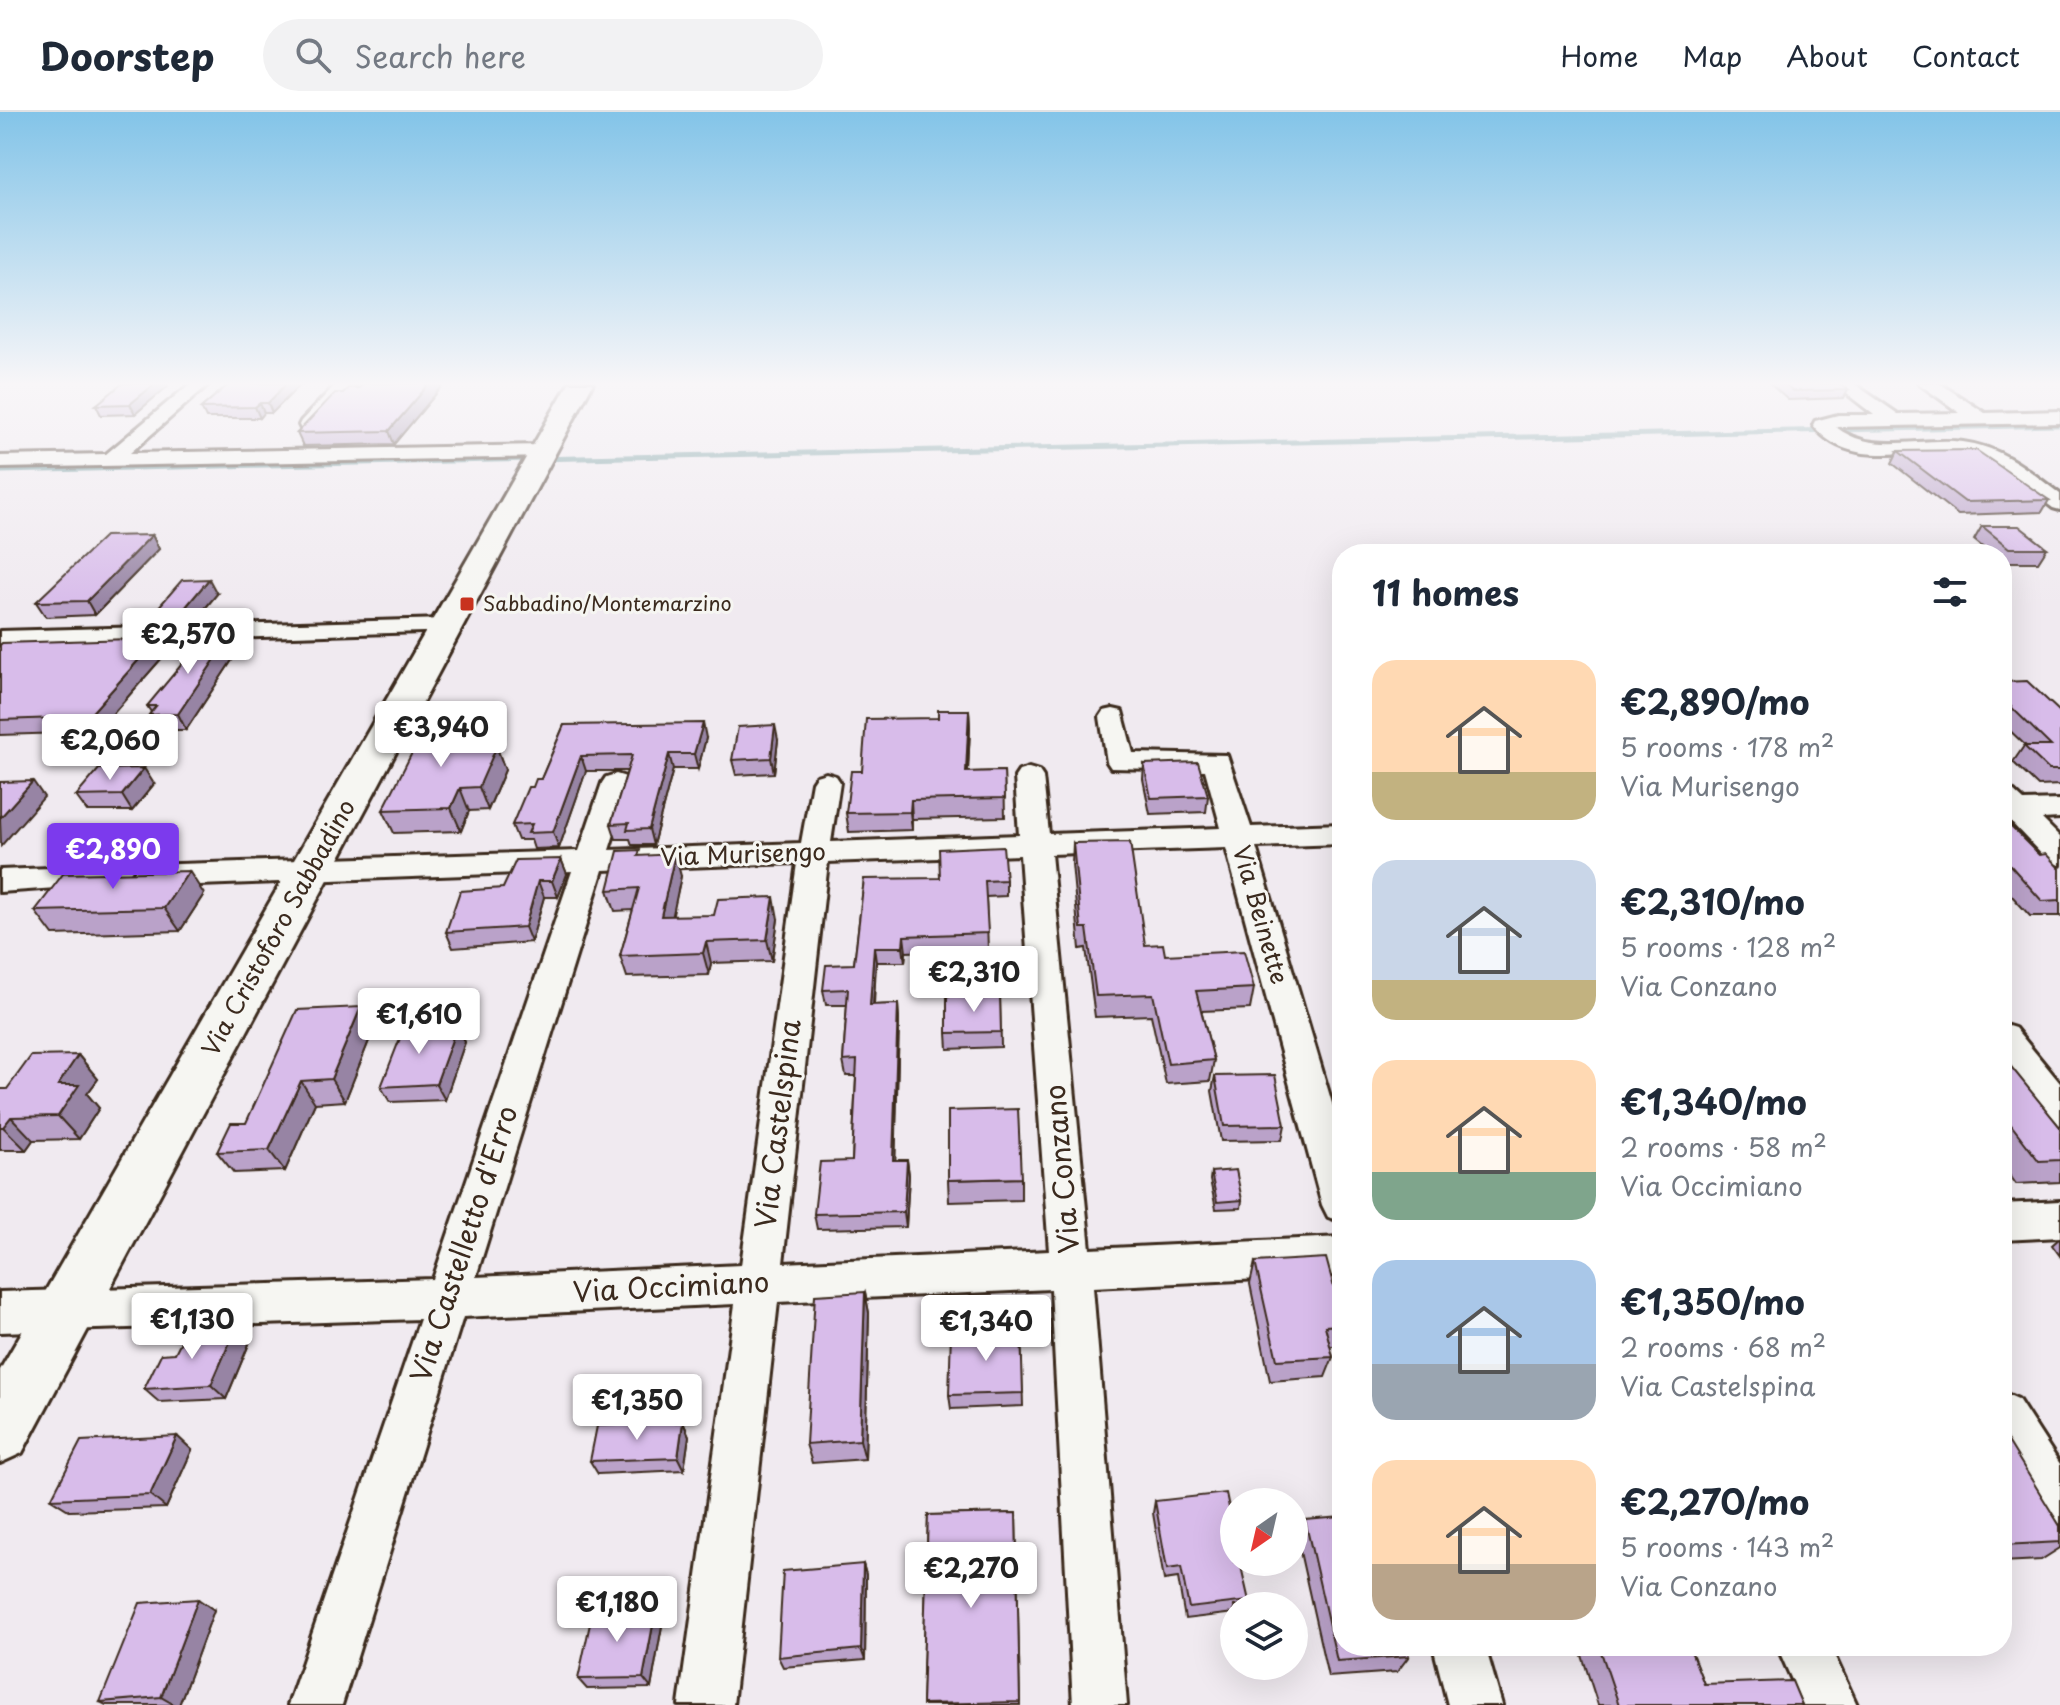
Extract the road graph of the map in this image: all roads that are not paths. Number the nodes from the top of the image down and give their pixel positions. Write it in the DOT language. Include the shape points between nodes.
graph roads {
  1 [pos="114,457"];
  2 [pos="223,457"];
  3 [pos="540,457"];
  4 [pos="1990,457"];
  5 [pos="111,460"];
  6 [pos="0,462"];
  7 [pos="2060,504"];
  8 [pos="446,626"];
  9 [pos="0,638"];
  10 [pos="1113,717"];
  11 [pos="1029,777"];
  12 [pos="826,782"];
  13 [pos="616,783"];
  14 [pos="2012,806"];
  15 [pos="2060,809"];
  16 [pos="2012,811"];
  17 [pos="1332,834"];
  18 [pos="1238,838"];
  19 [pos="1033,845"];
  20 [pos="814,853"];
  21 [pos="2060,855"];
  22 [pos="589,860"];
  23 [pos="311,871"];
  24 [pos="0,881"];
  25 [pos="2012,1050"];
  26 [pos="2060,1110"];
  27 [pos="1332,1170"];
  28 [pos="2060,1219"];
  29 [pos="2012,1221"];
  30 [pos="1332,1256"];
  31 [pos="1071,1269"];
  32 [pos="757,1283"];
  33 [pos="446,1298"];
  34 [pos="68,1309"];
  35 [pos="0,1312"];
  36 [pos="0,1431"];
  37 [pos="2012,1431"];
  38 [pos="2060,1508"];
  39 [pos="1462,1656"];
  40 [pos="1808,1656"];
  41 [pos="315,1705"];
  42 [pos="706,1705"];
  43 [pos="1100,1705"];
  44 [pos="1475,1705"];
  45 [pos="1830,1705"];
  1 -- 5 [label="street"];
  2 -- 5 [label="street"];
  3 -- 8 [label="street, Via Cristoforo Sabbadino"];
  4 -- 7 [label="street"];
  5 -- 6 [label="street"];
  8 -- 9 [label="street"];
  8 -- 23 [label="street, Via Cristoforo Sabbadino"];
  10 -- 18 [label="street, Via Beinette" via="1121,762 1217,761"];
  11 -- 19 [label="street, Via Conzano"];
  12 -- 20 [label="street, Via Castelspina"];
  13 -- 22 [label="street, Via Castelletto d'Erro"];
  14 -- 15 [label="street"];
  16 -- 21 [label="street"];
  17 -- 18 [label="street, Via Murisengo"];
  18 -- 19 [label="street, Via Murisengo"];
  18 -- 27 [label="street, Via Beinette"];
  19 -- 20 [label="street, Via Murisengo"];
  19 -- 31 [label="street, Via Conzano"];
  20 -- 22 [label="street, Via Murisengo"];
  20 -- 32 [label="street, Via Castelspina"];
  22 -- 23 [label="street, Via Murisengo"];
  22 -- 33 [label="street, Via Castelletto d'Erro"];
  23 -- 24 [label="street, Via Murisengo"];
  23 -- 34 [label="street, Via Cristoforo Sabbadino"];
  25 -- 26 [label="street"];
  28 -- 29 [label="street"];
  30 -- 31 [label="street, Via Occimiano"];
  31 -- 32 [label="street, Via Occimiano"];
  31 -- 43 [label="street, Via Conzano"];
  32 -- 33 [label="street, Via Occimiano"];
  32 -- 42 [label="street, Via Castelspina"];
  33 -- 34 [label="street, Via Occimiano"];
  33 -- 41 [label="street, Via Castelletto d'Erro"];
  34 -- 35 [label="street, Via Occimiano"];
  34 -- 36 [label="street, Via Cristoforo Sabbadino"];
  37 -- 38 [label="street"];
  39 -- 44 [label="street"];
  40 -- 45 [label="street"];
}
